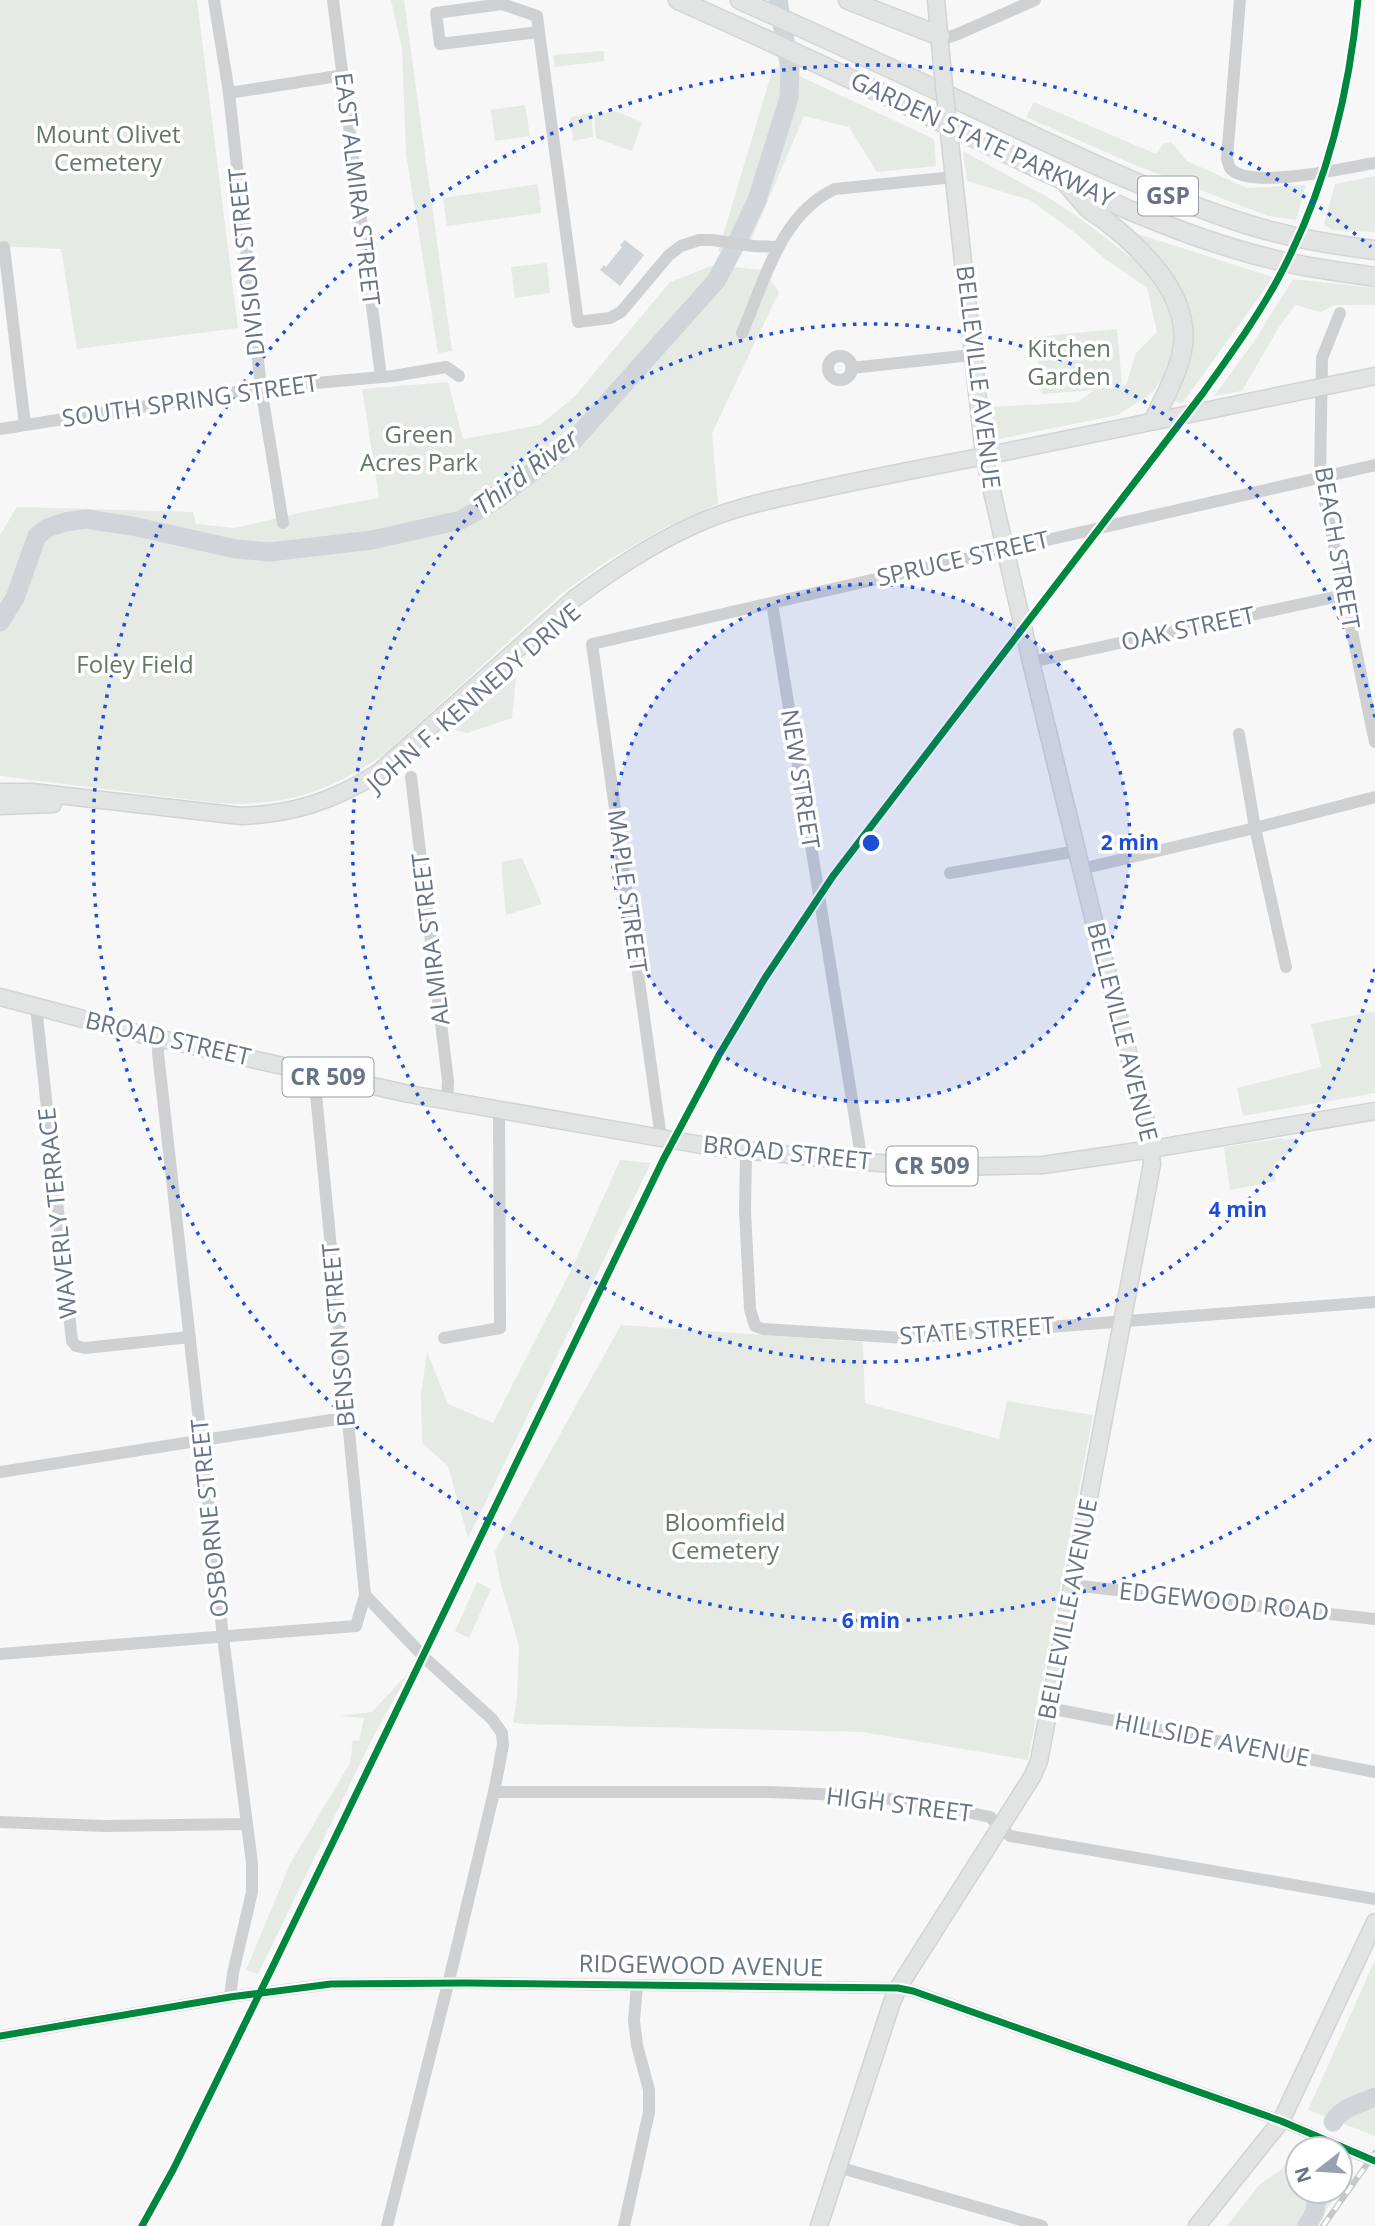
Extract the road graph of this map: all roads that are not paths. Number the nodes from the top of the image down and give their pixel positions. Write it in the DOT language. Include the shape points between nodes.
graph roads {
  1 [pos="214,0"];
  2 [pos="333,0"];
  3 [pos="678,0"];
  4 [pos="740,0"];
  5 [pos="887,0"];
  6 [pos="936,0"];
  7 [pos="1035,0"];
  8 [pos="1240,0"];
  9 [pos="854,2"];
  10 [pos="539,32"];
  11 [pos="940,36"];
  12 [pos="344,75"];
  13 [pos="229,93"];
  14 [pos="1375,163"];
  15 [pos="954,177"];
  16 [pos="1065,181"];
  17 [pos="4,247"];
  18 [pos="779,247"];
  19 [pos="1375,250"];
  20 [pos="1375,277"];
  21 [pos="1340,313"];
  22 [pos="742,333"];
  23 [pos="972,355"];
  24 [pos="851,368"];
  25 [pos="459,376"];
  26 [pos="1375,376"];
  27 [pos="381,377"];
  28 [pos="1321,387"];
  29 [pos="261,388"];
  30 [pos="1154,421"];
  31 [pos="25,425"];
  32 [pos="0,429"];
  33 [pos="984,456"];
  34 [pos="1375,465"];
  35 [pos="1320,478"];
  36 [pos="803,493"];
  37 [pos="283,523"];
  38 [pos="1005,549"];
  39 [pos="1345,595"];
  40 [pos="772,603"];
  41 [pos="593,644"];
  42 [pos="1031,662"];
  43 [pos="1239,734"];
  44 [pos="1375,742"];
  45 [pos="411,777"];
  46 [pos="0,783"];
  47 [pos="0,792"];
  48 [pos="1375,797"];
  49 [pos="0,800"];
  50 [pos="115,802"];
  51 [pos="73,804"];
  52 [pos="0,807"];
  53 [pos="1255,828"];
  54 [pos="1077,851"];
  55 [pos="1081,869"];
  56 [pos="950,873"];
  57 [pos="1286,967"];
  58 [pos="0,997"];
  59 [pos="36,1006"];
  60 [pos="159,1038"];
  61 [pos="314,1074"];
  62 [pos="447,1101"];
  63 [pos="499,1110"];
  64 [pos="1375,1111"];
  65 [pos="661,1139"];
  66 [pos="1152,1149"];
  67 [pos="746,1152"];
  68 [pos="862,1162"];
  69 [pos="1375,1302"];
  70 [pos="1123,1320"];
  71 [pos="190,1337"];
  72 [pos="444,1338"];
  73 [pos="346,1420"];
  74 [pos="202,1440"];
  75 [pos="0,1472"];
  76 [pos="1072,1585"];
  77 [pos="365,1595"];
  78 [pos="1375,1619"];
  79 [pos="223,1637"];
  80 [pos="0,1654"];
  81 [pos="1049,1708"];
  82 [pos="1375,1772"];
  83 [pos="494,1792"];
  84 [pos="0,1822"];
  85 [pos="247,1824"];
  86 [pos="1000,1827"];
  87 [pos="1375,1899"];
  88 [pos="1375,1922"];
  89 [pos="448,1983"];
  90 [pos="637,1985"];
  91 [pos="898,1988"];
  92 [pos="236,1996"];
  93 [pos="0,2036"];
  94 [pos="1281,2121"];
  95 [pos="1375,2161"];
  96 [pos="838,2167"];
  97 [pos="387,2226"];
  98 [pos="624,2226"];
  99 [pos="820,2226"];
  100 [pos="1042,2226"];
  101 [pos="1197,2226"];
  1 -- 13 [label="street, DIVISION STREET"];
  2 -- 12 [label="street, EAST ALMIRA STREET"];
  3 -- 16 [label="highway, GARDEN STATE PARKWAY / GSP"];
  4 -- 19 [label="highway, GARDEN STATE PARKWAY / GSP" via="1173,198 1286,234"];
  5 -- 9 [label="highway"];
  6 -- 11 [label="main road, BELLEVILLE AVENUE"];
  7 -- 11 [label="street" via="958,34"];
  8 -- 14 [label="street" via="1227,158 1230,167 1237,173 1287,178"];
  9 -- 11 [label="highway"];
  10 -- 10 [label="street" via="440,44 436,13 502,4 537,16"];
  10 -- 18 [label="street" via="578,322 621,312 681,246 712,240"];
  11 -- 15 [label="main road, BELLEVILLE AVENUE, bridge"];
  12 -- 13 [label="street"];
  12 -- 27 [label="street, EAST ALMIRA STREET"];
  13 -- 29 [label="street, DIVISION STREET"];
  15 -- 18 [label="street" via="835,189 809,205"];
  15 -- 23 [label="main road, BELLEVILLE AVENUE"];
  16 -- 20 [label="highway, GARDEN STATE PARKWAY / GSP" via="1218,243 1275,260"];
  16 -- 30 [label="highway" via="1089,209 1150,262 1178,306 1183,346"];
  17 -- 31 [label="street"];
  18 -- 22 [label="street"];
  21 -- 28 [label="street, BEACH STREET" via="1322,358"];
  23 -- 24 [label="street"];
  23 -- 33 [label="main road, BELLEVILLE AVENUE"];
  25 -- 27 [label="street, SOUTH SPRING STREET" via="446,367"];
  26 -- 28 [label="main road, JOHN F. KENNEDY DRIVE"];
  27 -- 29 [label="street, SOUTH SPRING STREET"];
  28 -- 30 [label="main road, JOHN F. KENNEDY DRIVE"];
  28 -- 35 [label="street, BEACH STREET"];
  29 -- 31 [label="street, SOUTH SPRING STREET"];
  29 -- 37 [label="street, DIVISION STREET"];
  30 -- 33 [label="main road, JOHN F. KENNEDY DRIVE"];
  31 -- 32 [label="street, SOUTH SPRING STREET"];
  33 -- 36 [label="main road, JOHN F. KENNEDY DRIVE"];
  33 -- 38 [label="main road, BELLEVILLE AVENUE"];
  34 -- 35 [label="street, SPRUCE STREET"];
  35 -- 38 [label="street, SPRUCE STREET"];
  35 -- 39 [label="street, BEACH STREET"];
  36 -- 50 [label="main road, JOHN F. KENNEDY DRIVE" via="725,512 631,559 575,598 378,773 334,797 310,807 241,816"];
  36 -- 51 [label="main road, JOHN F. KENNEDY DRIVE" via="695,536 609,585 383,781 338,807 309,818 240,826"];
  38 -- 40 [label="street, SPRUCE STREET"];
  38 -- 42 [label="main road, BELLEVILLE AVENUE"];
  39 -- 42 [label="street, OAK STREET"];
  39 -- 44 [label="street, BEACH STREET"];
  40 -- 41 [label="street, SPRUCE STREET"];
  40 -- 68 [label="street, NEW STREET"];
  41 -- 65 [label="street, MAPLE STREET"];
  42 -- 54 [label="main road, BELLEVILLE AVENUE"];
  43 -- 53 [label="street"];
  45 -- 62 [label="street, ALMIRA STREET"];
  46 -- 50 [label="main road" via="65,790"];
  47 -- 50 [label="main road, JOHN F. KENNEDY DRIVE"];
  48 -- 53 [label="street"];
  49 -- 51 [label="main road, JOHN F. KENNEDY DRIVE"];
  51 -- 52 [label="main road"];
  53 -- 55 [label="street"];
  53 -- 57 [label="street"];
  54 -- 55 [label="main road, BELLEVILLE AVENUE"];
  54 -- 56 [label="street"];
  55 -- 66 [label="main road, BELLEVILLE AVENUE"];
  58 -- 59 [label="main road, BROAD STREET / CR 509"];
  59 -- 60 [label="main road, BROAD STREET / CR 509"];
  59 -- 71 [label="street, WAVERLY TERRACE" via="72,1341 85,1348"];
  60 -- 61 [label="main road, BROAD STREET / CR 509"];
  60 -- 71 [label="street, OSBORNE STREET"];
  61 -- 62 [label="main road, BROAD STREET / CR 509"];
  61 -- 73 [label="street, BENSON STREET"];
  62 -- 63 [label="main road, BROAD STREET / CR 509"];
  63 -- 65 [label="main road, BROAD STREET / CR 509"];
  63 -- 72 [label="street" via="500,1328"];
  64 -- 66 [label="main road, BROAD STREET / CR 509"];
  65 -- 67 [label="main road, BROAD STREET / CR 509"];
  66 -- 68 [label="main road, BROAD STREET / CR 509" via="1043,1165 951,1167"];
  66 -- 70 [label="main road, BELLEVILLE AVENUE"];
  67 -- 68 [label="main road, BROAD STREET / CR 509"];
  67 -- 70 [label="street, STATE STREET" via="748,1283 755,1326 905,1338"];
  69 -- 70 [label="street, STATE STREET"];
  70 -- 76 [label="main road, BELLEVILLE AVENUE"];
  71 -- 74 [label="street, OSBORNE STREET"];
  73 -- 74 [label="street"];
  73 -- 77 [label="street, BENSON STREET"];
  74 -- 75 [label="street"];
  74 -- 79 [label="street, OSBORNE STREET"];
  76 -- 78 [label="street, EDGEWOOD ROAD"];
  76 -- 81 [label="main road, BELLEVILLE AVENUE"];
  77 -- 79 [label="street" via="356,1626"];
  77 -- 83 [label="street" via="502,1733"];
  79 -- 80 [label="street"];
  79 -- 85 [label="street, OSBORNE STREET"];
  81 -- 82 [label="street, HILLSIDE AVENUE"];
  81 -- 86 [label="main road, BELLEVILLE AVENUE" via="1039,1761"];
  83 -- 86 [label="street, HIGH STREET" via="868,1796 990,1817"];
  83 -- 89 [label="street"];
  84 -- 85 [label="street"];
  85 -- 92 [label="street, OSBORNE STREET" via="252,1892 233,1973"];
  86 -- 87 [label="street, HIGH STREET" via="1010,1836"];
  86 -- 91 [label="main road, BELLEVILLE AVENUE"];
  88 -- 94 [label="main road"];
  89 -- 90 [label="street, RIDGEWOOD AVENUE"];
  89 -- 92 [label="street, RIDGEWOOD AVENUE" via="331,1984"];
  89 -- 97 [label="street"];
  90 -- 91 [label="street, RIDGEWOOD AVENUE"];
  90 -- 98 [label="street" via="634,2021 649,2090 649,2112"];
  91 -- 94 [label="street, RIDGEWOOD AVENUE"];
  91 -- 96 [label="main road, BELLEVILLE AVENUE"];
  92 -- 93 [label="street, RIDGEWOOD AVENUE"];
  94 -- 95 [label="street, RIDGEWOOD AVENUE, bridge"];
  94 -- 101 [label="main road"];
  96 -- 99 [label="main road, BELLEVILLE AVENUE"];
  96 -- 100 [label="street"];
}
